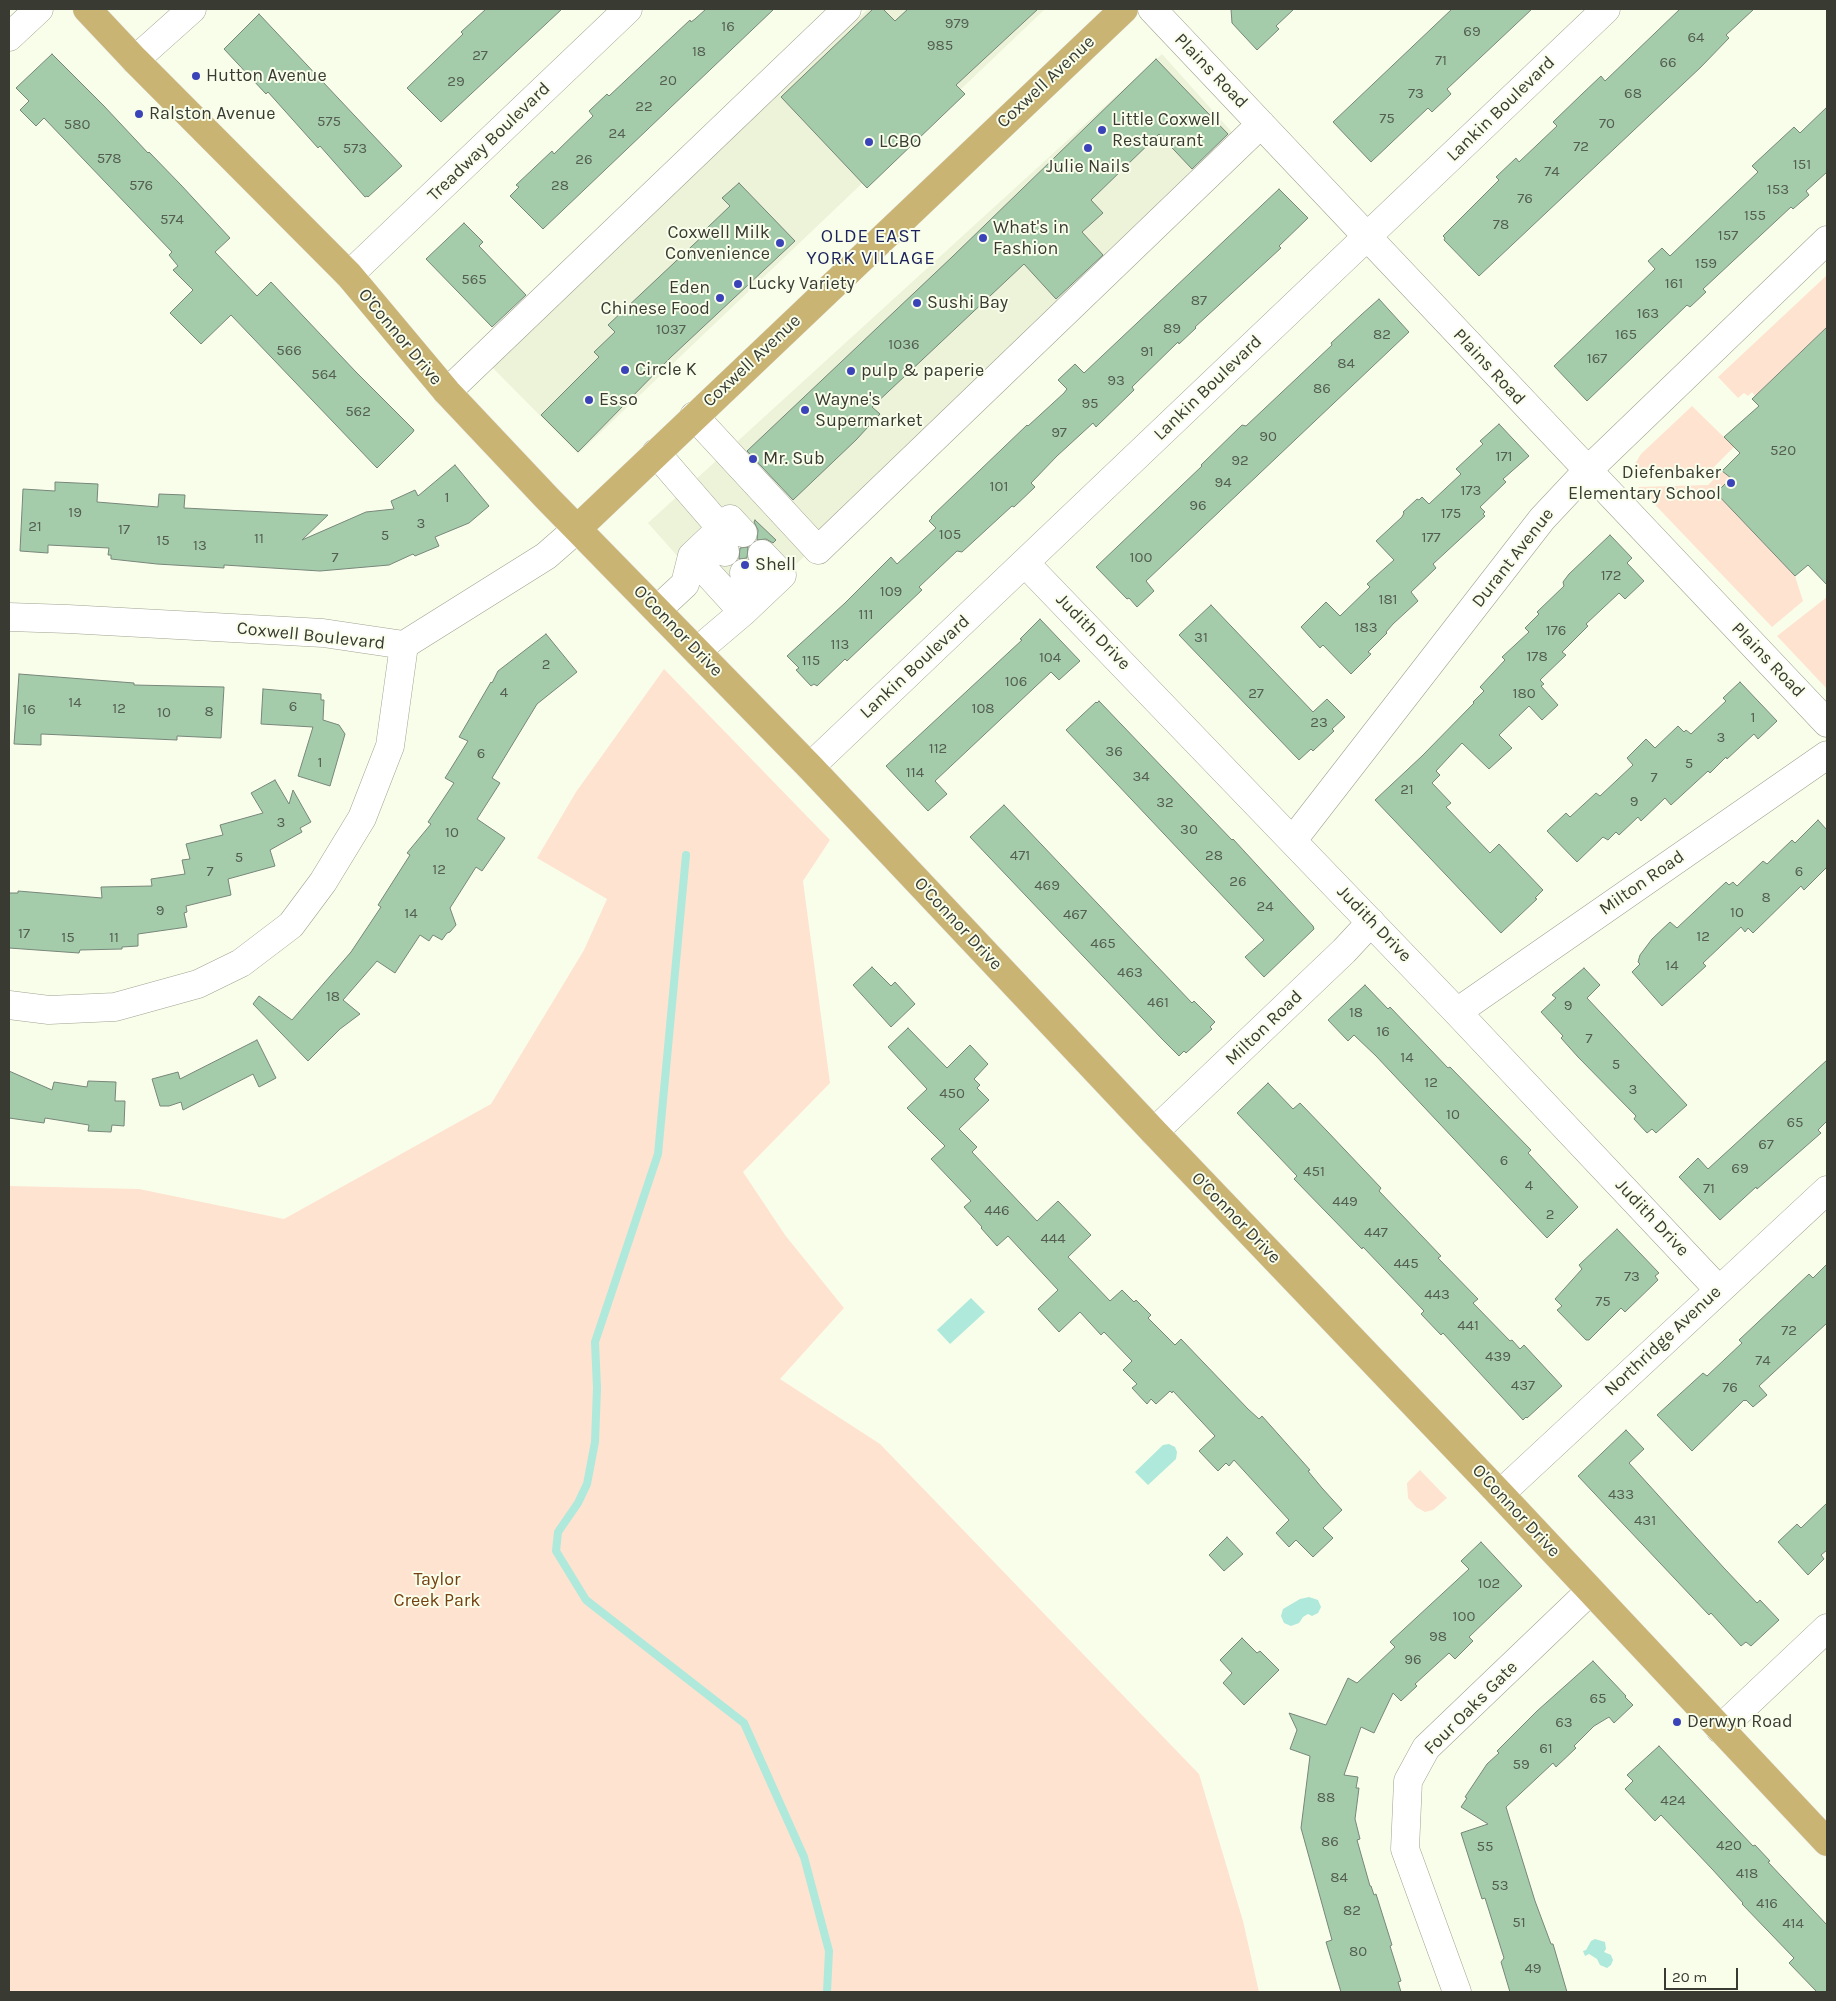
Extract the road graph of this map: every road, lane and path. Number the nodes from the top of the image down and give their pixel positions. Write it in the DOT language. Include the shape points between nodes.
graph roads {
  1 [pos="39,9"];
  2 [pos="86,9"];
  3 [pos="192,9"];
  4 [pos="628,9"];
  5 [pos="847,9"];
  6 [pos="1124,9"];
  7 [pos="1152,9"];
  8 [pos="1606,9"];
  9 [pos="9,37"];
  10 [pos="135,60"];
  11 [pos="1261,124"];
  12 [pos="1366,237"];
  13 [pos="1827,240"];
  14 [pos="349,275"];
  15 [pos="447,392"];
  16 [pos="694,416"];
  17 [pos="656,453"];
  18 [pos="1587,471"];
  19 [pos="578,528"];
  20 [pos="718,541"];
  21 [pos="753,563"];
  22 [pos="1025,563"];
  23 [pos="657,610"];
  24 [pos="743,612"];
  25 [pos="9,617"];
  26 [pos="404,645"];
  27 [pos="698,652"];
  28 [pos="1827,723"];
  29 [pos="1827,755"];
  30 [pos="810,767"];
  31 [pos="1293,840"];
  32 [pos="1371,922"];
  33 [pos="9,1005"];
  34 [pos="1457,1012"];
  35 [pos="1154,1132"];
  36 [pos="1827,1190"];
  37 [pos="1718,1290"];
  38 [pos="1500,1494"];
  39 [pos="1590,1591"];
  40 [pos="1827,1628"];
  41 [pos="1720,1729"];
  42 [pos="1827,1842"];
  43 [pos="1457,1992"];
  1 -- 9 [label="street"];
  2 -- 10 [label="main road, O'Connor Drive"];
  3 -- 10 [label="street"];
  4 -- 14 [label="street, Treadway Boulevard"];
  5 -- 15 [label="street"];
  6 -- 16 [label="main road, Coxwell Avenue"];
  7 -- 11 [label="street, Plains Road"];
  8 -- 12 [label="street, Lankin Boulevard"];
  10 -- 14 [label="main road, O'Connor Drive"];
  11 -- 12 [label="street, Plains Road"];
  11 -- 16 [label="street" via="818,550"];
  12 -- 18 [label="street, Plains Road"];
  12 -- 22 [label="street, Lankin Boulevard"];
  13 -- 18 [label="street, Durant Avenue"];
  14 -- 15 [label="main road, O'Connor Drive"];
  15 -- 19 [label="main road, O'Connor Drive"];
  16 -- 17 [label="main road, Coxwell Avenue"];
  17 -- 19 [label="main road, Coxwell Avenue"];
  17 -- 20 [label="street"];
  18 -- 28 [label="street, Plains Road"];
  18 -- 31 [label="street, Durant Avenue" via="1542,519"];
  19 -- 23 [label="main road, O'Connor Drive"];
  19 -- 26 [label="street, Coxwell Boulevard" via="546,556"];
  20 -- 23 [label="street" via="685,584"];
  20 -- 24 [label="street"];
  21 -- 24 [label="street" via="782,576"];
  22 -- 30 [label="street, Lankin Boulevard"];
  22 -- 31 [label="street, Judith Drive"];
  23 -- 27 [label="main road, O'Connor Drive"];
  24 -- 27 [label="street"];
  25 -- 26 [label="street, Coxwell Boulevard" via="323,633"];
  26 -- 33 [label="street" via="390,746 362,818 323,882 291,925 241,963 198,984 115,1007 49,1010"];
  27 -- 30 [label="main road, O'Connor Drive"];
  29 -- 34 [label="street, Milton Road"];
  30 -- 35 [label="main road, O'Connor Drive"];
  31 -- 32 [label="street, Judith Drive"];
  32 -- 34 [label="street, Judith Drive"];
  32 -- 35 [label="street, Milton Road"];
  34 -- 37 [label="street, Judith Drive"];
  35 -- 38 [label="main road, O'Connor Drive"];
  36 -- 37 [label="street, Northridge Avenue"];
  37 -- 38 [label="street, Northridge Avenue"];
  38 -- 39 [label="main road, O'Connor Drive"];
  39 -- 41 [label="main road, O'Connor Drive"];
  39 -- 43 [label="street, Four Oaks Gate" via="1426,1748 1408,1782 1405,1849"];
  40 -- 41 [label="street"];
  41 -- 42 [label="main road, O'Connor Drive"];
}
